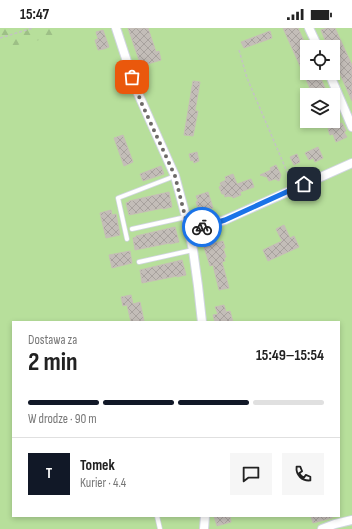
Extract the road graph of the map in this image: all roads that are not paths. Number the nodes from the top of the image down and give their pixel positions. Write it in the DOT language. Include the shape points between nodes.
graph roads {
  1 [pos="116,28"];
  2 [pos="309,28"];
  3 [pos="315,40"];
  4 [pos="332,80"];
  5 [pos="352,127"];
  6 [pos="352,163"];
  7 [pos="175,176"];
  8 [pos="186,217"];
  9 [pos="132,229"];
  10 [pos="189,232"];
  11 [pos="127,238"];
  12 [pos="193,250"];
  13 [pos="139,262"];
  14 [pos="202,321"];
  15 [pos="157,517"];
  16 [pos="206,517"];
  17 [pos="352,520"];
  18 [pos="160,529"];
  19 [pos="204,529"];
  20 [pos="322,529"];
  1 -- 7 [label="street" via="141,102"];
  2 -- 3 [label="street"];
  4 -- 5 [label="street"];
  6 -- 10 [label="street" via="225,220"];
  7 -- 8 [label="street"];
  7 -- 11 [label="lane" via="118,198"];
  8 -- 9 [label="lane"];
  8 -- 10 [label="street"];
  10 -- 12 [label="street"];
  12 -- 13 [label="lane"];
  12 -- 14 [label="street"];
  15 -- 18 [label="lane"];
  16 -- 19 [label="street"];
  17 -- 20 [label="street"];
}
